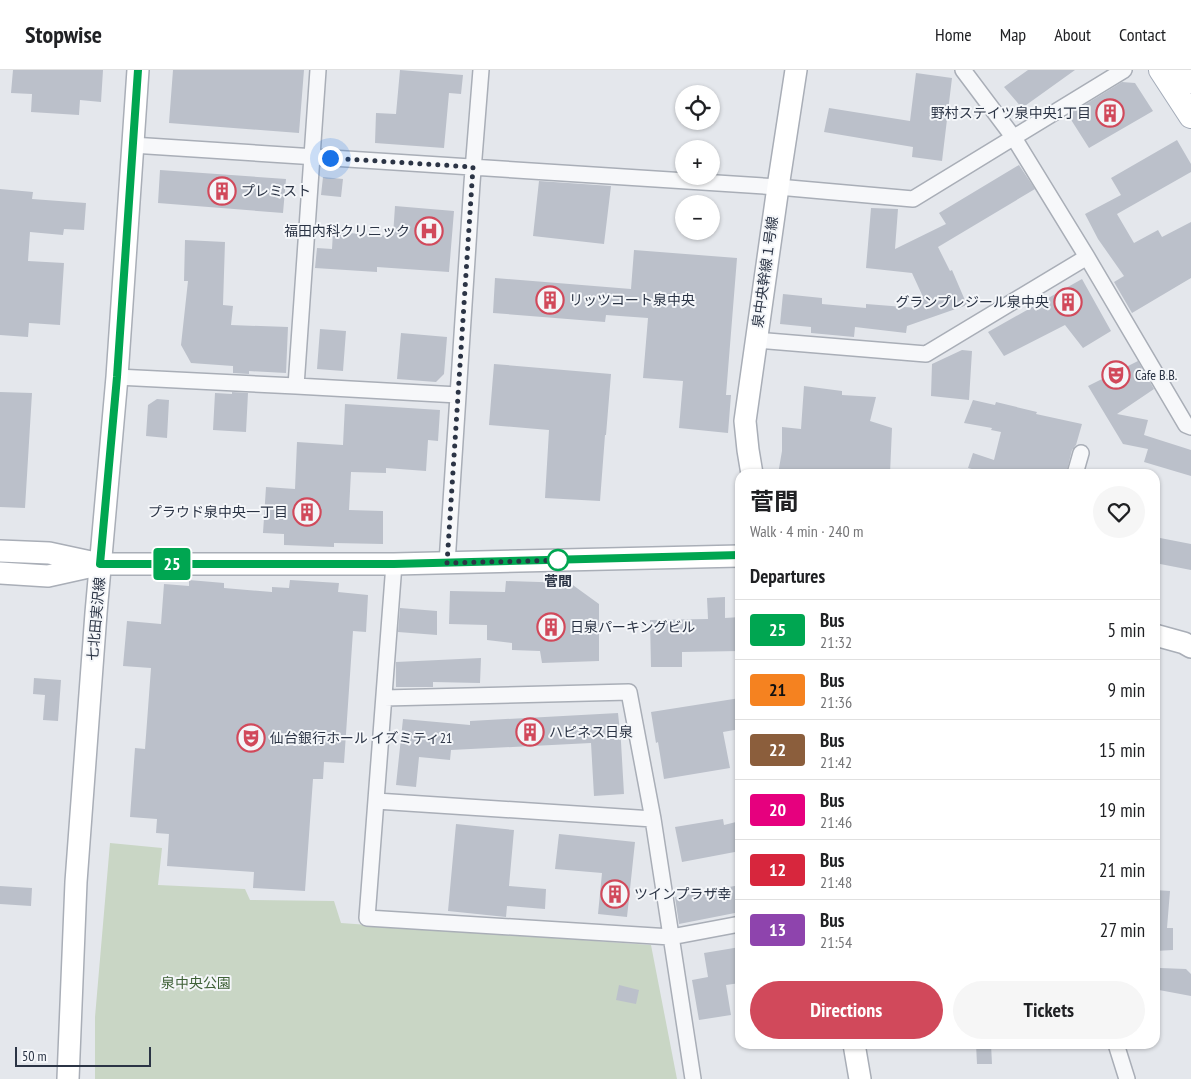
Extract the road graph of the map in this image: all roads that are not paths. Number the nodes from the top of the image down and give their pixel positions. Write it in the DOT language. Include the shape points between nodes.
graph roads {
  1 [pos="138,70"];
  2 [pos="318,70"];
  3 [pos="481,70"];
  4 [pos="796,70"];
  5 [pos="963,70"];
  6 [pos="1124,70"];
  7 [pos="1161,70"];
  8 [pos="1184,70"];
  9 [pos="1191,81"];
  10 [pos="1191,116"];
  11 [pos="1014,138"];
  12 [pos="132,145"];
  13 [pos="312,157"];
  14 [pos="473,167"];
  15 [pos="778,187"];
  16 [pos="1087,257"];
  17 [pos="756,340"];
  18 [pos="117,377"];
  19 [pos="296,386"];
  20 [pos="458,395"];
  21 [pos="1191,427"];
  22 [pos="1081,453"];
  23 [pos="751,469"];
  24 [pos="1076,469"];
  25 [pos="0,551"];
  26 [pos="735,556"];
  27 [pos="447,563"];
  28 [pos="100,564"];
  29 [pos="394,564"];
  30 [pos="0,573"];
  31 [pos="1160,637"];
  32 [pos="1191,647"];
  33 [pos="384,698"];
  34 [pos="376,800"];
  35 [pos="653,819"];
  36 [pos="735,925"];
  37 [pos="671,938"];
  38 [pos="855,1049"];
  39 [pos="1118,1049"];
  40 [pos="68,1079"];
  41 [pos="693,1079"];
  42 [pos="860,1079"];
  43 [pos="1127,1079"];
  1 -- 12 [label="street, 七北田実沢線"];
  2 -- 13 [label="street"];
  3 -- 14 [label="street"];
  4 -- 15 [label="street, 泉中央幹線１号線"];
  5 -- 11 [label="street"];
  6 -- 11 [label="street"];
  7 -- 10 [label="main road"];
  8 -- 9 [label="main road"];
  11 -- 15 [label="street" via="913,199"];
  11 -- 16 [label="street"];
  12 -- 13 [label="street"];
  12 -- 18 [label="street, 七北田実沢線"];
  13 -- 14 [label="street"];
  13 -- 19 [label="street"];
  14 -- 15 [label="street"];
  14 -- 20 [label="street"];
  15 -- 17 [label="street, 泉中央幹線１号線"];
  16 -- 17 [label="street" via="926,354"];
  16 -- 21 [label="street" via="1186,425"];
  17 -- 23 [label="street, 泉中央幹線１号線" via="745,421"];
  18 -- 19 [label="street"];
  18 -- 28 [label="street, 七北田実沢線"];
  19 -- 20 [label="street"];
  20 -- 27 [label="street"];
  22 -- 24 [label="street"];
  25 -- 28 [label="street" via="49,554"];
  26 -- 27 [label="street"];
  27 -- 29 [label="street"];
  28 -- 29 [label="street"];
  28 -- 30 [label="street" via="48,576"];
  28 -- 40 [label="street, 七北田実沢線" via="76,882"];
  29 -- 33 [label="street"];
  31 -- 32 [label="street"];
  33 -- 34 [label="street"];
  33 -- 35 [label="street" via="629,692"];
  34 -- 35 [label="street"];
  34 -- 37 [label="street" via="368,918"];
  35 -- 37 [label="street"];
  36 -- 37 [label="street"];
  37 -- 41 [label="street"];
  38 -- 42 [label="street"];
  39 -- 43 [label="street"];
}
